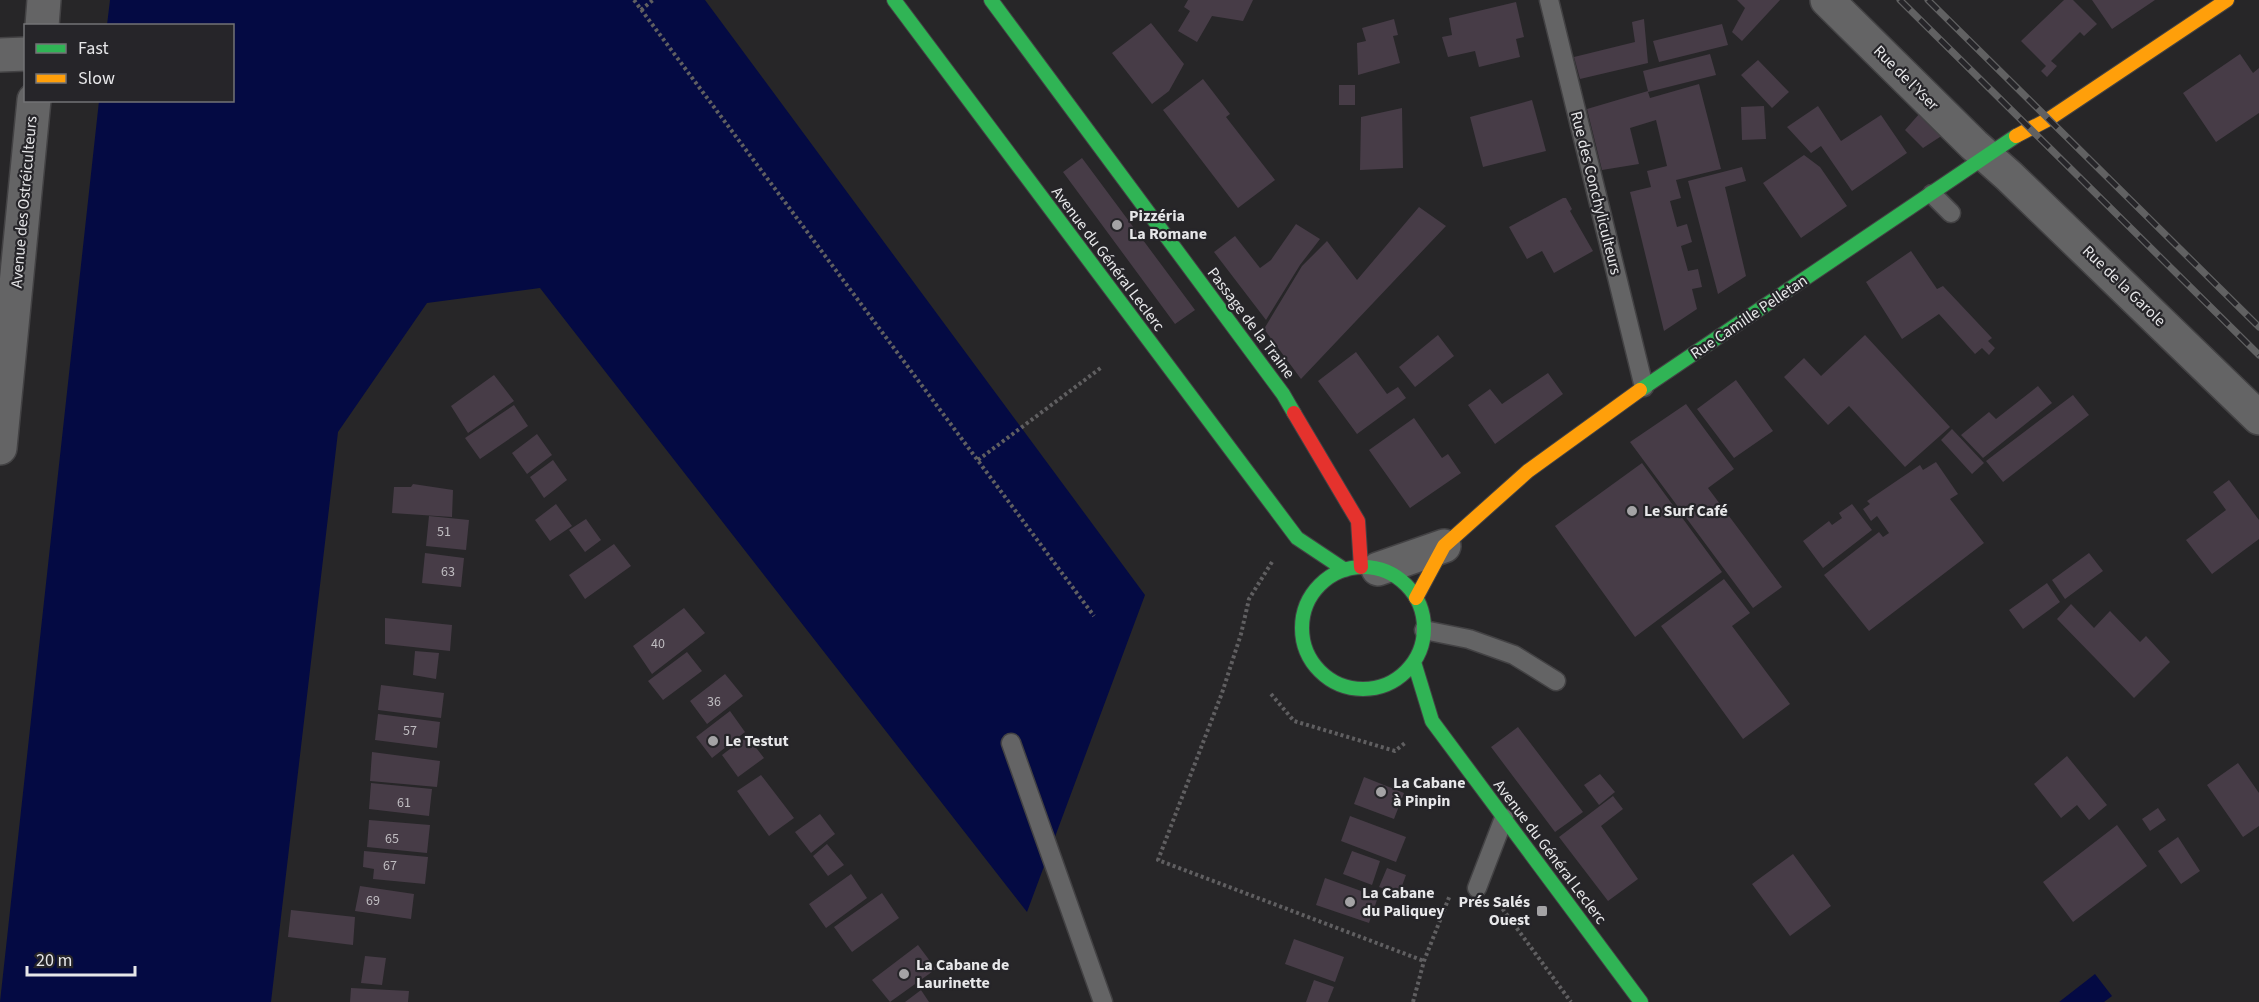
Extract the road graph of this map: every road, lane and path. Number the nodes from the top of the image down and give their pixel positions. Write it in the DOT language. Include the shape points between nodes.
graph roads {
  1 [pos="44,0"];
  2 [pos="634,0"];
  3 [pos="653,0"];
  4 [pos="894,0"];
  5 [pos="991,0"];
  6 [pos="1549,0"];
  7 [pos="1827,0"];
  8 [pos="2227,0"];
  9 [pos="641,9"];
  10 [pos="42,24"];
  11 [pos="24,54"];
  12 [pos="0,55"];
  13 [pos="34,102"];
  14 [pos="1986,156"];
  15 [pos="1932,194"];
  16 [pos="1951,213"];
  17 [pos="5,362"];
  18 [pos="1102,367"];
  19 [pos="1644,387"];
  20 [pos="2259,418"];
  21 [pos="0,448"];
  22 [pos="978,460"];
  23 [pos="1297,538"];
  24 [pos="1444,546"];
  25 [pos="1300,559"];
  26 [pos="1370,568"];
  27 [pos="1345,570"];
  28 [pos="1304,580"];
  29 [pos="1416,598"];
  30 [pos="1308,602"];
  31 [pos="1094,616"];
  32 [pos="1424,630"];
  33 [pos="1414,662"];
  34 [pos="1556,681"];
  35 [pos="1369,689"];
  36 [pos="1271,694"];
  37 [pos="1390,699"];
  38 [pos="1411,710"];
  39 [pos="1432,721"];
  40 [pos="1011,743"];
  41 [pos="1504,818"];
  42 [pos="1478,883"];
  43 [pos="1453,889"];
  44 [pos="1424,962"];
  45 [pos="1102,1002"];
  46 [pos="1413,1002"];
  47 [pos="1571,1002"];
  48 [pos="1641,1002"];
  1 -- 10 [label="street"];
  2 -- 9 [label="path"];
  3 -- 9 [label="path"];
  4 -- 23 [label="street, Avenue du Général Leclerc"];
  5 -- 26 [label="street, Passage de la Traine" via="1283,394 1358,521"];
  6 -- 19 [label="lane, Rue des Conchyliculteurs"];
  7 -- 14 [label="street, Rue de l'Yser"];
  8 -- 14 [label="street, Rue Camille Pelletan"];
  9 -- 22 [label="path"];
  11 -- 12 [label="street"];
  13 -- 17 [label="street, Avenue des Ostréiculteurs"];
  14 -- 15 [label="street, Rue Camille Pelletan"];
  14 -- 20 [label="street, Rue de la Garole"];
  15 -- 16 [label="lane"];
  15 -- 19 [label="street, Rue Camille Pelletan"];
  17 -- 21 [label="street, Avenue des Ostréiculteurs"];
  18 -- 22 [label="path"];
  19 -- 24 [label="street, Rue Camille Pelletan" via="1528,471"];
  22 -- 31 [label="path"];
  23 -- 25 [label="street, Avenue du Général Leclerc"];
  23 -- 27 [label="street, Avenue du Général Leclerc"];
  23 -- 44 [label="path" via="1266,568 1249,599 1222,693 1158,860"];
  24 -- 26 [label="street, Rue Camille Pelletan"];
  24 -- 29 [label="street, Rue Camille Pelletan"];
  26 -- 27 [label="street"];
  26 -- 29 [label="street" via="1393,575"];
  27 -- 30 [label="street" via="1324,582"];
  28 -- 30 [label="street"];
  29 -- 32 [label="street"];
  30 -- 35 [label="street" via="1303,636 1307,652 1318,668 1341,684"];
  32 -- 33 [label="street"];
  32 -- 34 [label="lane" via="1469,639 1514,655"];
  33 -- 35 [label="street" via="1403,675"];
  33 -- 39 [label="street, Avenue du Général Leclerc"];
  35 -- 37 [label="street"];
  36 -- 39 [label="path" via="1294,721 1395,751"];
  38 -- 39 [label="street, Avenue du Général Leclerc"];
  39 -- 41 [label="street, Avenue du Général Leclerc"];
  40 -- 45 [label="lane"];
  41 -- 42 [label="lane"];
  41 -- 48 [label="street, Avenue du Général Leclerc"];
  42 -- 47 [label="path"];
  43 -- 44 [label="path"];
  44 -- 46 [label="path"];
}
